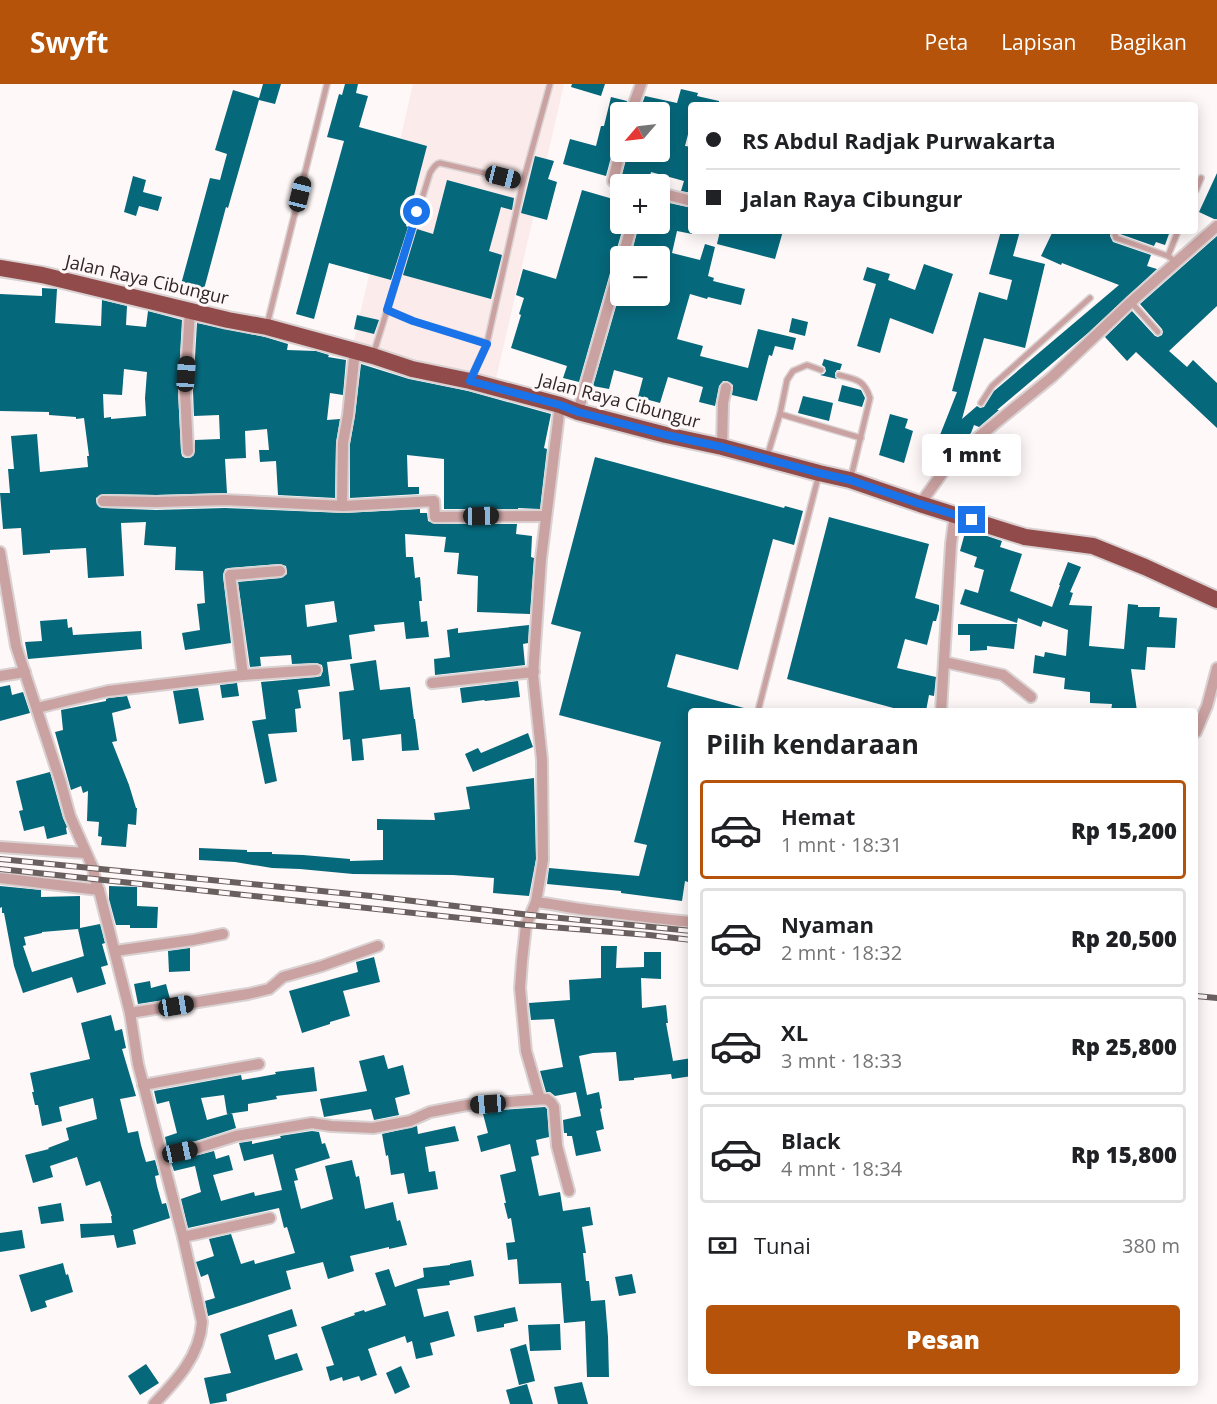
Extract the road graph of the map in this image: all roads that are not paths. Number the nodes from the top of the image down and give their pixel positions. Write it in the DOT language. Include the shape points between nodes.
graph roads {
  1 [pos="327,84"];
  2 [pos="550,84"];
  3 [pos="641,84"];
  4 [pos="635,102"];
  5 [pos="1201,178"];
  6 [pos="523,182"];
  7 [pos="1198,185"];
  8 [pos="670,196"];
  9 [pos="688,200"];
  10 [pos="1217,226"];
  11 [pos="1115,234"];
  12 [pos="1177,234"];
  13 [pos="1172,259"];
  14 [pos="0,268"];
  15 [pos="1090,298"];
  16 [pos="610,300"];
  17 [pos="1131,302"];
  18 [pos="190,310"];
  19 [pos="387,310"];
  20 [pos="267,327"];
  21 [pos="1158,332"];
  22 [pos="487,344"];
  23 [pos="355,351"];
  24 [pos="373,356"];
  25 [pos="821,370"];
  26 [pos="839,375"];
  27 [pos="470,381"];
  28 [pos="726,388"];
  29 [pos="981,404"];
  30 [pos="560,405"];
  31 [pos="578,412"];
  32 [pos="780,414"];
  33 [pos="861,438"];
  34 [pos="722,447"];
  35 [pos="188,451"];
  36 [pos="766,459"];
  37 [pos="819,473"];
  38 [pos="850,480"];
  39 [pos="103,501"];
  40 [pos="920,504"];
  41 [pos="342,506"];
  42 [pos="955,514"];
  43 [pos="546,516"];
  44 [pos="0,552"];
  45 [pos="280,571"];
  46 [pos="1217,600"];
  47 [pos="944,662"];
  48 [pos="1217,668"];
  49 [pos="316,670"];
  50 [pos="25,672"];
  51 [pos="534,672"];
  52 [pos="243,675"];
  53 [pos="0,676"];
  54 [pos="432,683"];
  55 [pos="1031,697"];
  56 [pos="37,708"];
  57 [pos="759,708"];
  58 [pos="941,708"];
  59 [pos="1198,727"];
  60 [pos="0,847"];
  61 [pos="85,853"];
  62 [pos="0,878"];
  63 [pos="99,890"];
  64 [pos="536,902"];
  65 [pos="688,922"];
  66 [pos="223,934"];
  67 [pos="378,946"];
  68 [pos="115,951"];
  69 [pos="130,1013"];
  70 [pos="259,1065"];
  71 [pos="143,1085"];
  72 [pos="547,1099"];
  73 [pos="162,1156"];
  74 [pos="569,1191"];
  75 [pos="270,1218"];
  76 [pos="183,1237"];
  77 [pos="154,1404"];
  1 -- 20 [label="lane"];
  2 -- 6 [label="lane"];
  3 -- 4 [label="street"];
  5 -- 7 [label="lane"];
  6 -- 19 [label="lane" via="436,165 430,173"];
  6 -- 22 [label="lane"];
  8 -- 9 [label="street"];
  10 -- 13 [label="street"];
  11 -- 13 [label="lane" via="1116,238"];
  12 -- 13 [label="lane"];
  13 -- 17 [label="street"];
  14 -- 18 [label="highway, Jalan Raya Cibungur"];
  15 -- 29 [label="lane" via="992,386"];
  16 -- 31 [label="street"];
  17 -- 21 [label="lane"];
  17 -- 40 [label="street" via="1052,377 963,448"];
  18 -- 20 [label="highway, Jalan Raya Cibungur"];
  18 -- 35 [label="street" via="185,391"];
  19 -- 22 [label="lane"];
  19 -- 24 [label="lane"];
  20 -- 23 [label="highway, Jalan Raya Cibungur"];
  22 -- 27 [label="lane"];
  23 -- 24 [label="highway, Jalan Raya Cibungur"];
  23 -- 41 [label="street" via="343,443"];
  24 -- 27 [label="highway, Jalan Raya Cibungur"];
  25 -- 32 [label="lane" via="807,365 790,374"];
  26 -- 33 [label="lane" via="867,388 870,398"];
  27 -- 30 [label="highway, Jalan Raya Cibungur"];
  28 -- 34 [label="street"];
  30 -- 31 [label="highway, Jalan Raya Cibungur"];
  30 -- 43 [label="street"];
  31 -- 34 [label="highway, Jalan Raya Cibungur"];
  32 -- 33 [label="lane"];
  32 -- 36 [label="lane"];
  33 -- 38 [label="lane"];
  34 -- 36 [label="highway, Jalan Raya Cibungur"];
  36 -- 37 [label="highway, Jalan Raya Cibungur"];
  37 -- 38 [label="highway, Jalan Raya Cibungur"];
  37 -- 57 [label="lane"];
  38 -- 40 [label="highway, Jalan Raya Cibungur"];
  39 -- 41 [label="street" via="225,500"];
  40 -- 42 [label="highway, Jalan Raya Cibungur"];
  41 -- 43 [label="street" via="434,501 435,517"];
  42 -- 46 [label="highway, Jalan Raya Cibungur" via="1025,537 1094,546"];
  42 -- 47 [label="street"];
  43 -- 51 [label="street"];
  44 -- 50 [label="street" via="16,645"];
  45 -- 52 [label="street" via="230,575"];
  47 -- 55 [label="street" via="1003,675"];
  47 -- 58 [label="street"];
  48 -- 59 [label="street"];
  49 -- 52 [label="street"];
  50 -- 53 [label="street"];
  50 -- 56 [label="street"];
  51 -- 54 [label="street"];
  51 -- 64 [label="street" via="542,760 543,860"];
  52 -- 56 [label="street" via="108,691"];
  56 -- 61 [label="street"];
  60 -- 61 [label="street"];
  61 -- 63 [label="street"];
  62 -- 63 [label="street"];
  63 -- 68 [label="street"];
  64 -- 65 [label="street"];
  64 -- 72 [label="street" via="526,925 520,988 526,1051 539,1096"];
  66 -- 68 [label="street"];
  67 -- 69 [label="street" via="283,977 269,989"];
  68 -- 69 [label="street"];
  69 -- 71 [label="street"];
  70 -- 71 [label="street"];
  71 -- 73 [label="street"];
  72 -- 73 [label="street" via="468,1105 373,1128 312,1123 236,1136"];
  72 -- 74 [label="street" via="554,1107 557,1146"];
  73 -- 76 [label="street"];
  75 -- 76 [label="street"];
  76 -- 77 [label="street" via="201,1314 201,1335 178,1378"];
}
